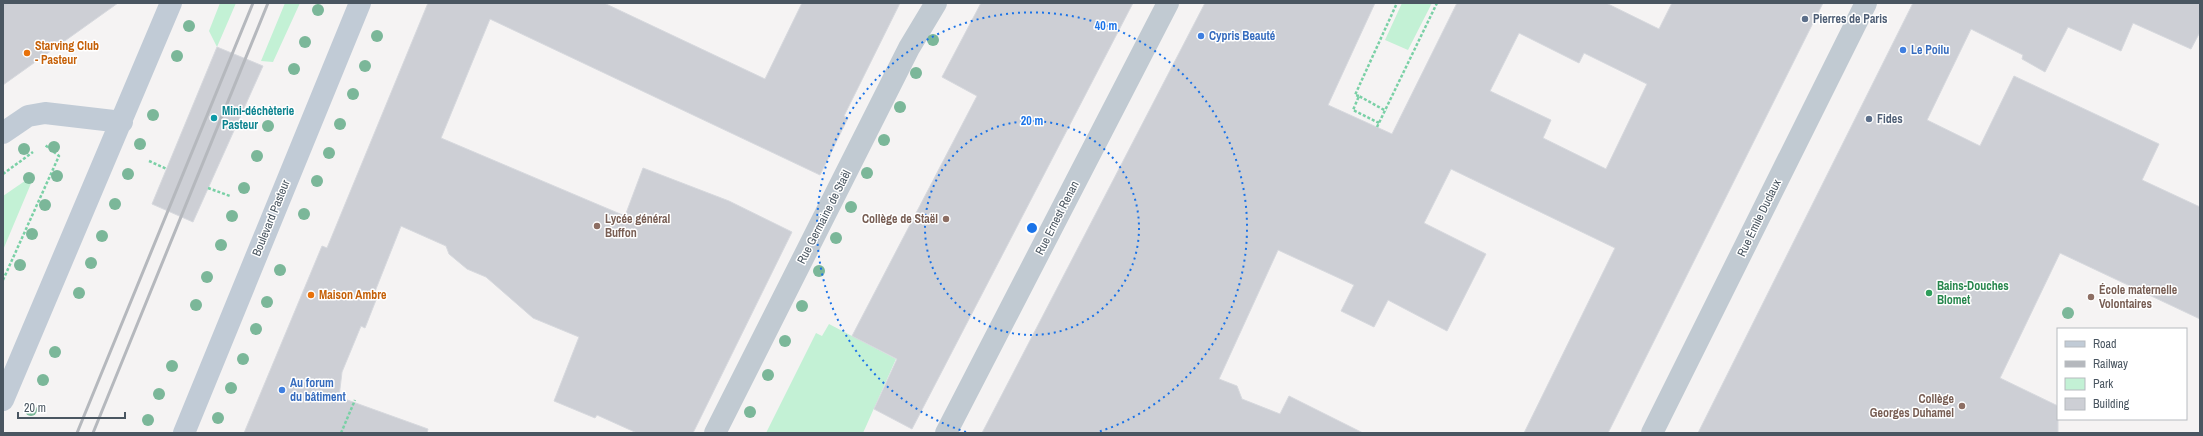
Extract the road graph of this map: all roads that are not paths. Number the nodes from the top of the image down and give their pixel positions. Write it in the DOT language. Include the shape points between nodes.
graph roads {
  1 [pos="171,3"];
  2 [pos="360,3"];
  3 [pos="936,3"];
  4 [pos="1168,3"];
  5 [pos="1866,3"];
  6 [pos="122,122"];
  7 [pos="3,133"];
  8 [pos="3,400"];
  9 [pos="184,433"];
  10 [pos="715,433"];
  11 [pos="946,433"];
  12 [pos="1652,433"];
  1 -- 6 [label="main road"];
  2 -- 9 [label="main road, Boulevard Pasteur"];
  3 -- 10 [label="street, Rue Germaine de Staël" via="908,48"];
  4 -- 11 [label="street, Rue Ernest Renan"];
  5 -- 12 [label="street, Rue Émile Duclaux"];
  6 -- 7 [label="main road" via="44,113 28,116"];
  6 -- 8 [label="main road"];
}
